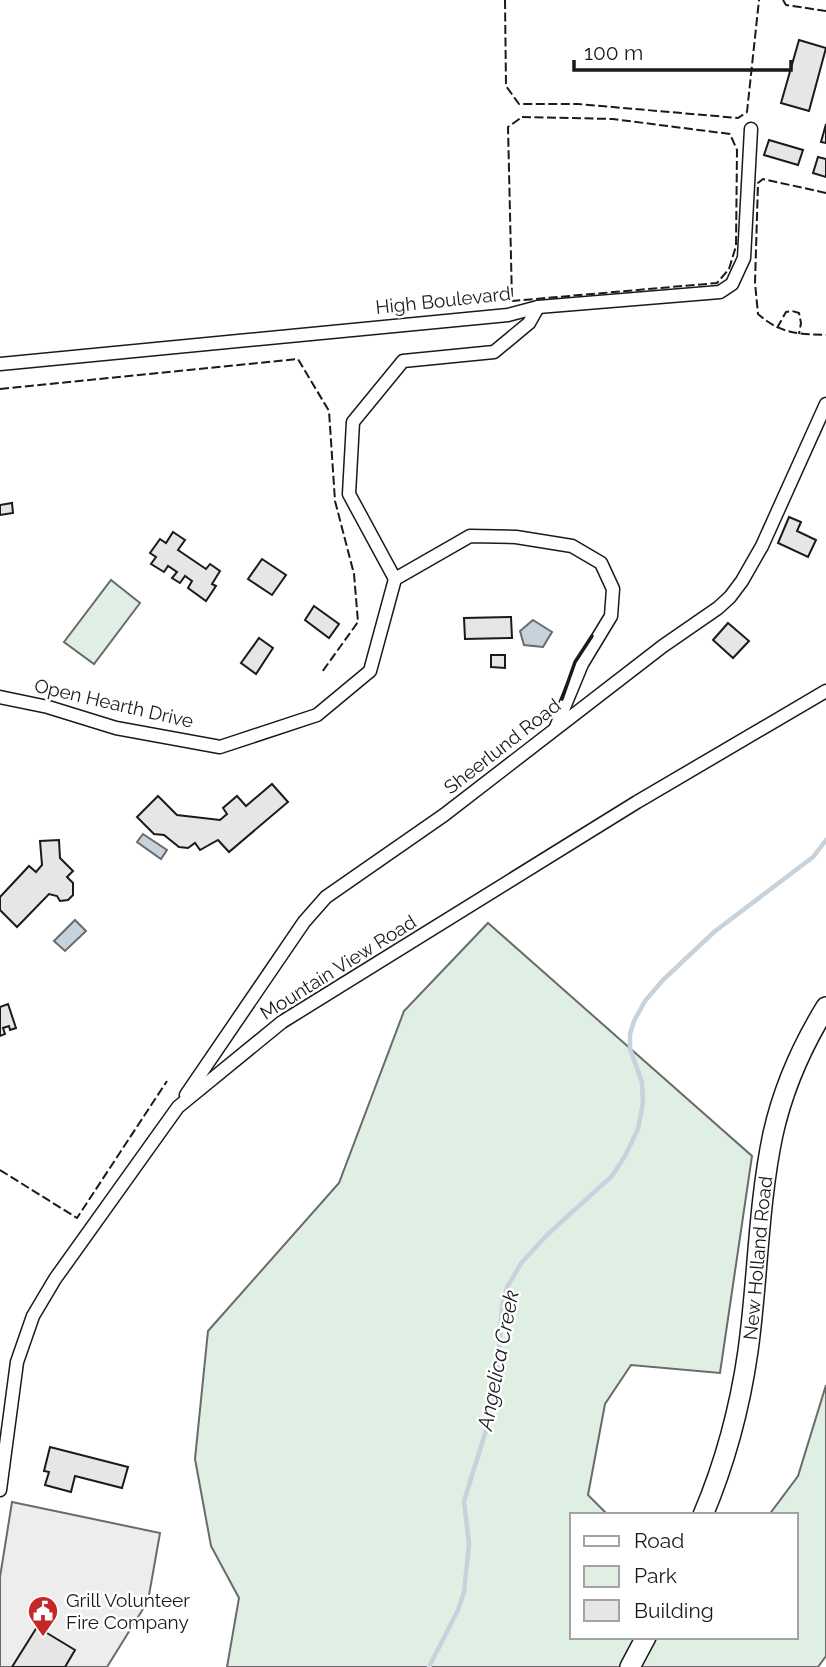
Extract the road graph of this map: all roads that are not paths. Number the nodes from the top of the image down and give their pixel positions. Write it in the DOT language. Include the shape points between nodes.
graph roads {
  1 [pos="751,130"];
  2 [pos="538,307"];
  3 [pos="0,364"];
  4 [pos="826,404"];
  5 [pos="395,579"];
  6 [pos="826,691"];
  7 [pos="0,697"];
  8 [pos="556,729"];
  9 [pos="826,1007"];
  10 [pos="178,1107"];
  11 [pos="0,1490"];
  12 [pos="704,1513"];
  13 [pos="645,1639"];
  14 [pos="630,1667"];
  1 -- 2 [label="street, High Boulevard" via="744,258 732,284 720,292"];
  2 -- 3 [label="street, High Boulevard" via="508,315"];
  2 -- 5 [label="street" via="529,323 495,352 403,361 353,422 349,494"];
  4 -- 8 [label="street, Sheerlund Road" via="762,546 730,597"];
  5 -- 7 [label="street, Open Hearth Drive" via="370,671 317,715 220,747 116,727"];
  5 -- 8 [label="street" via="470,536 572,546 601,564 613,589 611,616 582,664"];
  6 -- 10 [label="street, Mountain View Road" via="282,1022"];
  8 -- 10 [label="street, Sheerlund Road" via="327,897 304,922"];
  9 -- 12 [label="main road, New Holland Road" via="788,1083 774,1132 743,1386"];
  10 -- 11 [label="street, Mountain View Road" via="33,1316 17,1362"];
  13 -- 14 [label="main road"];
}
